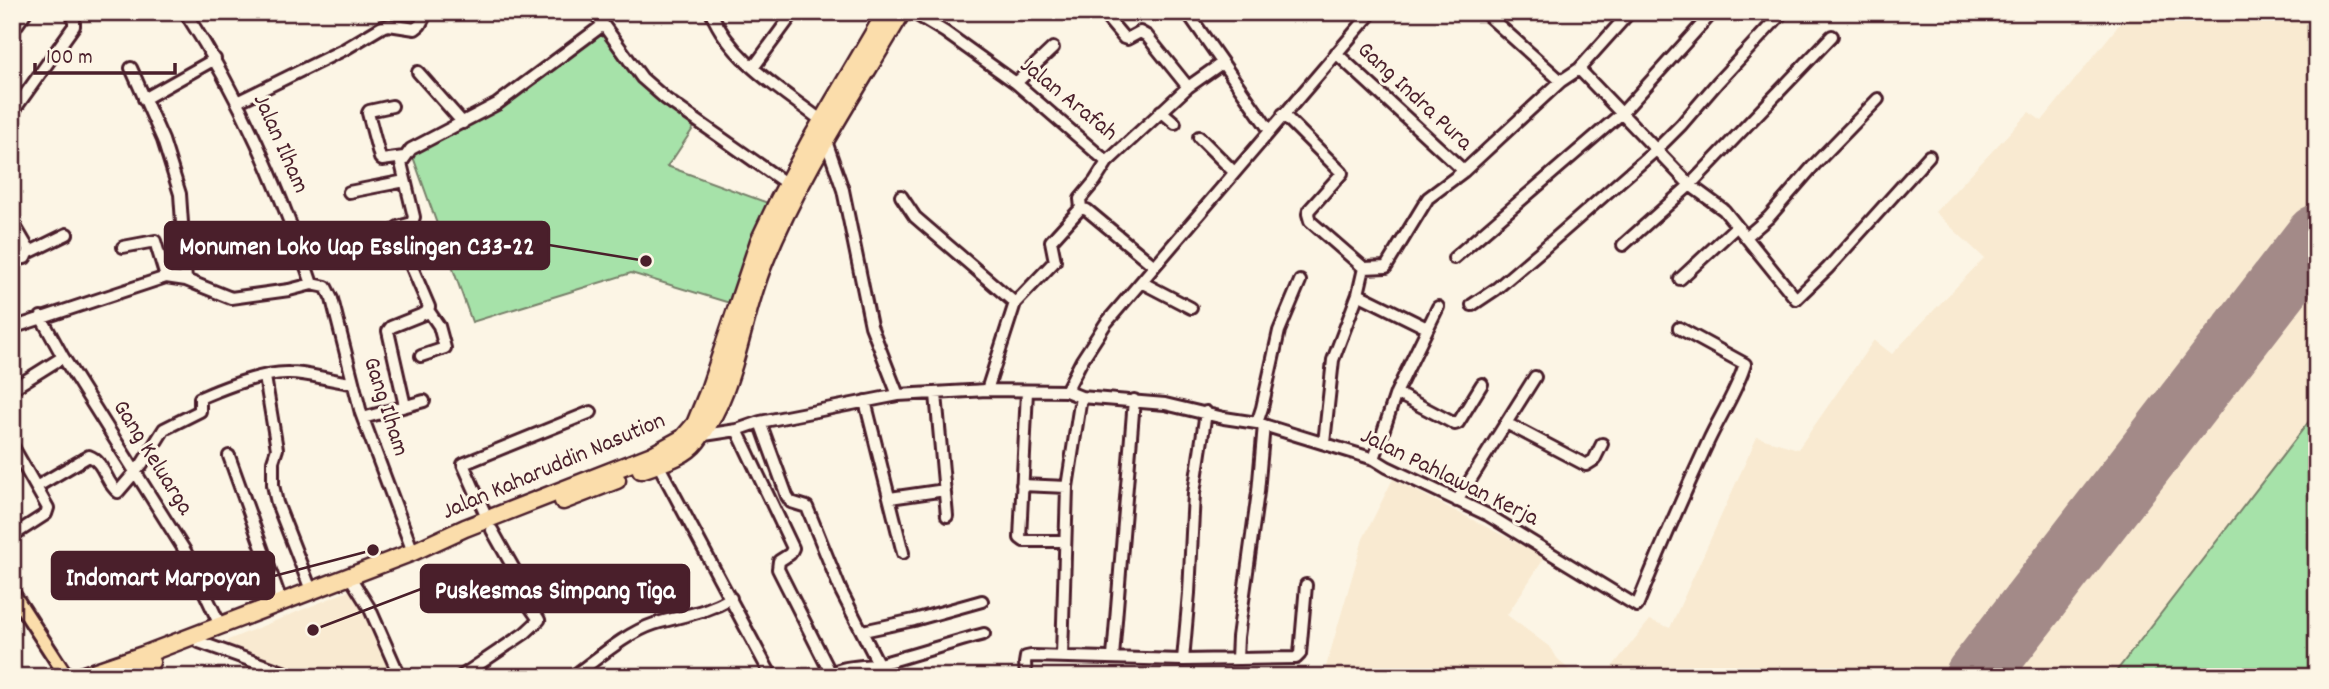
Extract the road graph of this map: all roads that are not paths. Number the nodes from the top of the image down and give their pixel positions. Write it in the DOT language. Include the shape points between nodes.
graph roads {
  1 [pos="26,12"];
  2 [pos="71,12"];
  3 [pos="185,12"];
  4 [pos="427,12"];
  5 [pos="594,12"];
  6 [pos="710,12"];
  7 [pos="794,12"];
  8 [pos="886,12"];
  9 [pos="902,12"];
  10 [pos="912,12"];
  11 [pos="1102,12"];
  12 [pos="1186,12"];
  13 [pos="1372,12"];
  14 [pos="1484,12"];
  15 [pos="1630,12"];
  16 [pos="1713,12"];
  17 [pos="1783,12"];
  18 [pos="603,25"];
  19 [pos="12,32"];
  20 [pos="1832,36"];
  21 [pos="1054,48"];
  22 [pos="1336,53"];
  23 [pos="215,59"];
  24 [pos="1222,63"];
  25 [pos="131,68"];
  26 [pos="753,68"];
  27 [pos="1579,69"];
  28 [pos="418,72"];
  29 [pos="1561,81"];
  30 [pos="1016,83"];
  31 [pos="851,86"];
  32 [pos="1188,87"];
  33 [pos="144,99"];
  34 [pos="1878,99"];
  35 [pos="239,101"];
  36 [pos="392,106"];
  37 [pos="1161,111"];
  38 [pos="12,113"];
  39 [pos="1622,113"];
  40 [pos="1283,114"];
  41 [pos="822,121"];
  42 [pos="1175,122"];
  43 [pos="464,123"];
  44 [pos="1270,131"];
  45 [pos="1199,137"];
  46 [pos="826,141"];
  47 [pos="1657,149"];
  48 [pos="1928,156"];
  49 [pos="404,157"];
  50 [pos="1107,162"];
  51 [pos="1464,171"];
  52 [pos="1234,172"];
  53 [pos="405,181"];
  54 [pos="787,184"];
  55 [pos="1690,185"];
  56 [pos="349,192"];
  57 [pos="901,196"];
  58 [pos="1081,208"];
  59 [pos="12,221"];
  60 [pos="1737,226"];
  61 [pos="67,234"];
  62 [pos="1746,237"];
  63 [pos="1623,245"];
  64 [pos="123,247"];
  65 [pos="28,253"];
  66 [pos="1454,258"];
  67 [pos="12,261"];
  68 [pos="1153,265"];
  69 [pos="1364,268"];
  70 [pos="166,277"];
  71 [pos="1680,279"];
  72 [pos="186,280"];
  73 [pos="1300,281"];
  74 [pos="1141,282"];
  75 [pos="312,284"];
  76 [pos="1358,294"];
  77 [pos="1015,303"];
  78 [pos="1472,305"];
  79 [pos="1438,307"];
  80 [pos="1191,308"];
  81 [pos="428,310"];
  82 [pos="41,317"];
  83 [pos="12,328"];
  84 [pos="1427,328"];
  85 [pos="1679,328"];
  86 [pos="421,356"];
  87 [pos="63,357"];
  88 [pos="265,377"];
  89 [pos="1535,377"];
  90 [pos="353,383"];
  91 [pos="1482,384"];
  92 [pos="12,388"];
  93 [pos="987,390"];
  94 [pos="1027,391"];
  95 [pos="1066,391"];
  96 [pos="1396,393"];
  97 [pos="936,394"];
  98 [pos="898,395"];
  99 [pos="1080,397"];
  100 [pos="1135,400"];
  101 [pos="424,401"];
  102 [pos="865,401"];
  103 [pos="405,406"];
  104 [pos="591,412"];
  105 [pos="1206,412"];
  106 [pos="363,418"];
  107 [pos="760,422"];
  108 [pos="1506,423"];
  109 [pos="1260,424"];
  110 [pos="737,430"];
  111 [pos="694,434"];
  112 [pos="1324,443"];
  113 [pos="1602,444"];
  114 [pos="12,445"];
  115 [pos="229,456"];
  116 [pos="1374,459"];
  117 [pos="658,464"];
  118 [pos="135,473"];
  119 [pos="1022,485"];
  120 [pos="1067,486"];
  121 [pos="36,487"];
  122 [pos="945,490"];
  123 [pos="890,498"];
  124 [pos="1457,501"];
  125 [pos="947,516"];
  126 [pos="490,525"];
  127 [pos="12,536"];
  128 [pos="1065,541"];
  129 [pos="413,552"];
  130 [pos="902,553"];
  131 [pos="352,580"];
  132 [pos="1306,585"];
  133 [pos="311,590"];
  134 [pos="12,592"];
  135 [pos="731,598"];
  136 [pos="281,601"];
  137 [pos="982,601"];
  138 [pos="220,625"];
  139 [pos="863,631"];
  140 [pos="985,634"];
  141 [pos="197,638"];
  142 [pos="1062,656"];
  143 [pos="1113,657"];
  144 [pos="1237,659"];
  145 [pos="1183,660"];
  146 [pos="879,664"];
  147 [pos="827,674"];
  148 [pos="67,677"];
  149 [pos="78,677"];
  150 [pos="111,677"];
  151 [pos="297,677"];
  152 [pos="400,677"];
  153 [pos="460,677"];
  154 [pos="572,677"];
  155 [pos="772,677"];
  156 [pos="891,677"];
  157 [pos="1026,677"];
  1 -- 19 [label="street"];
  2 -- 38 [label="street" via="74,26"];
  3 -- 23 [label="street, Jalan Ilham"];
  4 -- 35 [label="street" via="415,29 382,27"];
  5 -- 18 [label="street"];
  6 -- 26 [label="street"];
  7 -- 26 [label="street"];
  8 -- 31 [label="highway, Jalan Kaharuddin Nasution"];
  9 -- 31 [label="highway, Jalan Kaharuddin Nasution"];
  10 -- 30 [label="street, Jalan Arafah"];
  11 -- 32 [label="street" via="1124,38 1140,32 1147,36"];
  12 -- 24 [label="street"];
  13 -- 22 [label="street"];
  14 -- 29 [label="street"];
  15 -- 27 [label="street"];
  16 -- 39 [label="street"];
  17 -- 47 [label="street"];
  18 -- 43 [label="street"];
  18 -- 54 [label="street" via="642,78 666,99"];
  20 -- 55 [label="street"];
  21 -- 30 [label="street"];
  22 -- 40 [label="street"];
  22 -- 51 [label="street, Gang Indra Pura"];
  23 -- 33 [label="street"];
  23 -- 35 [label="street, Jalan Ilham"];
  24 -- 32 [label="street, Jalan Arafah"];
  24 -- 44 [label="street"];
  25 -- 33 [label="street"];
  26 -- 41 [label="street"];
  27 -- 29 [label="street"];
  27 -- 39 [label="street"];
  28 -- 43 [label="street"];
  29 -- 51 [label="street"];
  30 -- 50 [label="street, Jalan Arafah"];
  31 -- 41 [label="highway, Jalan Kaharuddin Nasution"];
  31 -- 46 [label="highway, Jalan Kaharuddin Nasution"];
  32 -- 37 [label="street, Jalan Arafah"];
  33 -- 72 [label="street" via="180,194"];
  34 -- 62 [label="street"];
  35 -- 75 [label="street, Jalan Ilham" via="286,209"];
  36 -- 49 [label="street" via="368,113 380,158"];
  37 -- 42 [label="street"];
  37 -- 50 [label="street, Jalan Arafah"];
  39 -- 47 [label="street"];
  39 -- 66 [label="street"];
  40 -- 44 [label="street"];
  40 -- 69 [label="street" via="1342,173 1309,209 1310,221"];
  41 -- 54 [label="highway, Jalan Kaharuddin Nasution"];
  43 -- 49 [label="street" via="411,149"];
  44 -- 52 [label="street"];
  45 -- 52 [label="street"];
  46 -- 98 [label="street" via="843,190 871,326"];
  46 -- 111 [label="highway, Jalan Kaharuddin Nasution" via="768,253 720,401"];
  47 -- 55 [label="street"];
  47 -- 78 [label="street" via="1506,281"];
  48 -- 62 [label="street" via="1797,299"];
  49 -- 53 [label="street"];
  50 -- 58 [label="street" via="1080,199"];
  51 -- 69 [label="street" via="1426,201 1390,264"];
  52 -- 68 [label="street"];
  53 -- 56 [label="street"];
  53 -- 81 [label="street" via="414,217 412,223 398,228"];
  54 -- 111 [label="highway, Jalan Kaharuddin Nasution" via="759,241"];
  55 -- 60 [label="street" via="1717,203"];
  55 -- 63 [label="street"];
  57 -- 77 [label="street" via="915,217"];
  58 -- 68 [label="street"];
  58 -- 77 [label="street" via="1051,241 1055,261"];
  59 -- 65 [label="street"];
  60 -- 62 [label="street"];
  60 -- 71 [label="street"];
  61 -- 65 [label="street"];
  64 -- 70 [label="street" via="155,241"];
  65 -- 67 [label="street"];
  68 -- 74 [label="street"];
  69 -- 76 [label="street"];
  70 -- 72 [label="street"];
  70 -- 82 [label="street"];
  72 -- 75 [label="street" via="231,298"];
  73 -- 109 [label="street" via="1279,331"];
  74 -- 80 [label="street"];
  74 -- 95 [label="street" via="1095,338"];
  75 -- 90 [label="street, Gang Ilham" via="326,287 332,299"];
  76 -- 84 [label="street"];
  76 -- 112 [label="street" via="1333,360"];
  77 -- 93 [label="street"];
  79 -- 84 [label="street"];
  81 -- 86 [label="street" via="439,326 445,348"];
  81 -- 103 [label="street" via="388,331"];
  82 -- 83 [label="street"];
  82 -- 87 [label="street, Gang Keluarga"];
  84 -- 96 [label="street"];
  85 -- 124 [label="street, Jalan Pahlawan Kerja" via="1745,364 1637,606 1488,515"];
  87 -- 92 [label="street"];
  87 -- 118 [label="street, Gang Keluarga"];
  88 -- 90 [label="street" via="310,374"];
  88 -- 118 [label="street" via="200,398 200,411 164,429"];
  88 -- 133 [label="street" via="277,449 273,485"];
  89 -- 108 [label="street"];
  90 -- 106 [label="street, Gang Ilham"];
  91 -- 96 [label="street" via="1455,424"];
  93 -- 94 [label="street, Jalan Pahlawan Kerja"];
  93 -- 97 [label="street, Jalan Pahlawan Kerja"];
  94 -- 95 [label="street, Jalan Pahlawan Kerja"];
  94 -- 119 [label="street"];
  95 -- 99 [label="street, Jalan Pahlawan Kerja"];
  96 -- 116 [label="street"];
  97 -- 98 [label="street, Jalan Pahlawan Kerja"];
  97 -- 122 [label="street"];
  98 -- 102 [label="street, Jalan Pahlawan Kerja"];
  99 -- 100 [label="street, Jalan Pahlawan Kerja"];
  99 -- 120 [label="street"];
  100 -- 105 [label="street, Jalan Pahlawan Kerja"];
  100 -- 143 [label="street"];
  101 -- 103 [label="street"];
  102 -- 107 [label="street, Jalan Pahlawan Kerja"];
  102 -- 123 [label="street"];
  103 -- 106 [label="street"];
  104 -- 126 [label="street" via="463,464"];
  105 -- 109 [label="street, Jalan Pahlawan Kerja"];
  105 -- 145 [label="street" via="1194,493"];
  106 -- 129 [label="street, Gang Ilham"];
  107 -- 110 [label="street, Jalan Pahlawan Kerja"];
  107 -- 139 [label="street" via="787,496 807,507 841,592"];
  108 -- 113 [label="street" via="1586,465"];
  108 -- 124 [label="street"];
  109 -- 112 [label="street, Jalan Pahlawan Kerja"];
  109 -- 144 [label="street" via="1258,492"];
  110 -- 111 [label="street, Jalan Pahlawan Kerja"];
  110 -- 147 [label="street" via="793,548 779,561 778,569"];
  111 -- 117 [label="highway, Jalan Kaharuddin Nasution" via="681,454"];
  111 -- 126 [label="highway, Jalan Kaharuddin Nasution"];
  112 -- 116 [label="street, Jalan Pahlawan Kerja"];
  114 -- 121 [label="street"];
  115 -- 136 [label="street"];
  116 -- 124 [label="street, Jalan Pahlawan Kerja"];
  117 -- 126 [label="highway, Jalan Kaharuddin Nasution"];
  117 -- 135 [label="street"];
  118 -- 121 [label="street" via="117,492 89,456"];
  118 -- 138 [label="street, Gang Keluarga" via="185,551"];
  119 -- 120 [label="street"];
  119 -- 128 [label="street" via="1021,539"];
  120 -- 128 [label="street"];
  121 -- 127 [label="street" via="47,511"];
  122 -- 123 [label="street"];
  122 -- 125 [label="street"];
  123 -- 130 [label="street"];
  126 -- 129 [label="highway, Jalan Kaharuddin Nasution"];
  126 -- 131 [label="highway, Jalan Kaharuddin Nasution"];
  126 -- 153 [label="street" via="539,620"];
  128 -- 142 [label="street"];
  129 -- 131 [label="highway, Jalan Kaharuddin Nasution"];
  131 -- 133 [label="highway, Jalan Kaharuddin Nasution"];
  131 -- 141 [label="highway, Jalan Kaharuddin Nasution" via="272,617"];
  131 -- 152 [label="street"];
  132 -- 144 [label="street" via="1298,656"];
  133 -- 136 [label="highway, Jalan Kaharuddin Nasution"];
  134 -- 148 [label="main road"];
  135 -- 154 [label="street" via="712,609 654,624"];
  135 -- 155 [label="street"];
  136 -- 138 [label="highway, Jalan Kaharuddin Nasution"];
  137 -- 139 [label="street"];
  138 -- 141 [label="highway, Jalan Kaharuddin Nasution"];
  139 -- 146 [label="street"];
  140 -- 146 [label="street"];
  141 -- 149 [label="highway, Jalan Kaharuddin Nasution"];
  141 -- 150 [label="highway, Jalan Kaharuddin Nasution"];
  141 -- 151 [label="street"];
  142 -- 143 [label="street"];
  142 -- 157 [label="street" via="1028,656"];
  143 -- 145 [label="street"];
  144 -- 145 [label="street"];
  146 -- 147 [label="street"];
  146 -- 156 [label="street"];
}
